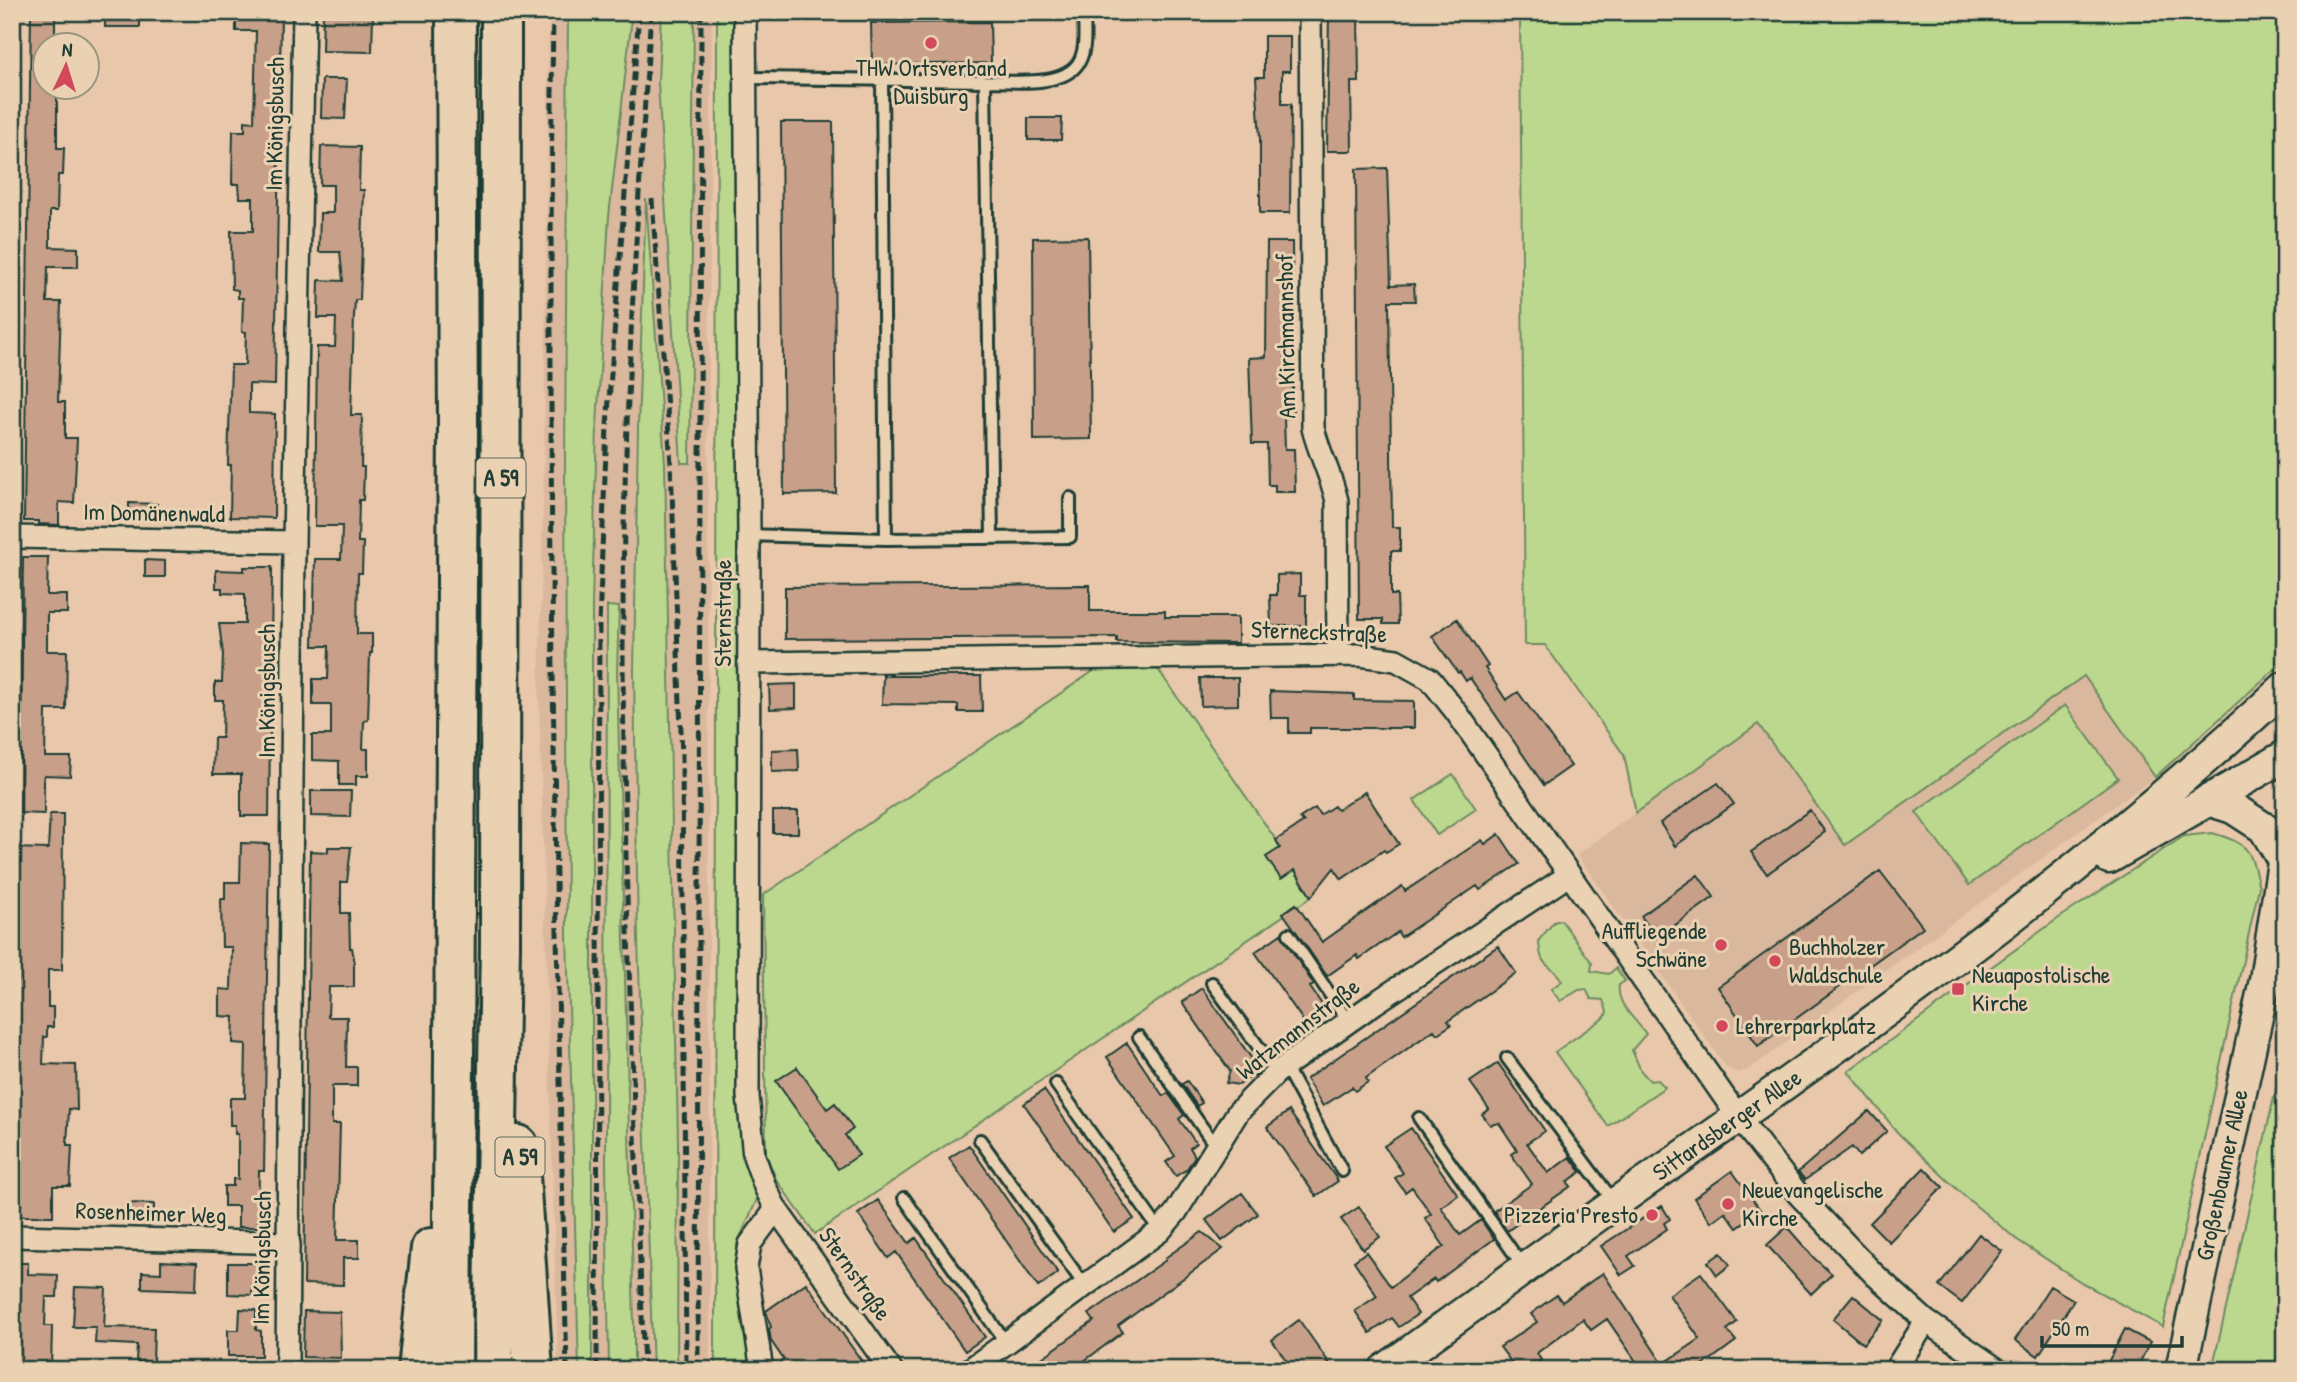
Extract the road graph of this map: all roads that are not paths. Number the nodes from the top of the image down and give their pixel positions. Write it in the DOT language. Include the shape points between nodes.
graph roads {
  1 [pos="303,12"];
  2 [pos="456,12"];
  3 [pos="500,12"];
  4 [pos="745,12"];
  5 [pos="1084,12"];
  6 [pos="1310,12"];
  7 [pos="745,78"];
  8 [pos="882,79"];
  9 [pos="985,81"];
  10 [pos="1070,498"];
  11 [pos="749,535"];
  12 [pos="12,537"];
  13 [pos="992,538"];
  14 [pos="886,539"];
  15 [pos="294,542"];
  16 [pos="1338,654"];
  17 [pos="749,663"];
  18 [pos="2285,687"];
  19 [pos="2285,714"];
  20 [pos="2219,748"];
  21 [pos="2285,756"];
  22 [pos="2208,800"];
  23 [pos="2283,853"];
  24 [pos="1569,874"];
  25 [pos="2033,902"];
  26 [pos="2285,920"];
  27 [pos="1289,934"];
  28 [pos="500,944"];
  29 [pos="2264,980"];
  30 [pos="1212,983"];
  31 [pos="1348,1021"];
  32 [pos="1139,1037"];
  33 [pos="1507,1058"];
  34 [pos="1281,1069"];
  35 [pos="1056,1084"];
  36 [pos="452,1115"];
  37 [pos="1419,1118"];
  38 [pos="1739,1118"];
  39 [pos="981,1140"];
  40 [pos="1216,1147"];
  41 [pos="1342,1171"];
  42 [pos="904,1198"];
  43 [pos="1616,1204"];
  44 [pos="776,1209"];
  45 [pos="1160,1231"];
  46 [pos="12,1236"];
  47 [pos="289,1243"];
  48 [pos="1525,1270"];
  49 [pos="1085,1286"];
  50 [pos="1926,1321"];
  51 [pos="1006,1343"];
  52 [pos="287,1370"];
  53 [pos="418,1370"];
  54 [pos="452,1370"];
  55 [pos="494,1370"];
  56 [pos="533,1370"];
  57 [pos="762,1370"];
  58 [pos="891,1370"];
  59 [pos="969,1370"];
  60 [pos="1384,1370"];
  61 [pos="1895,1370"];
  62 [pos="1998,1370"];
  63 [pos="2181,1370"];
  1 -- 15 [label="street, Im Königsbusch"];
  2 -- 36 [label="highway, A 59" via="458,426"];
  3 -- 28 [label="highway, A 59"];
  4 -- 7 [label="street, Sternstraße"];
  5 -- 9 [label="lane" via="1084,48 1079,63 1065,75 1047,80"];
  6 -- 16 [label="street, Am Kirchmannshof" via="1313,428 1337,501"];
  7 -- 8 [label="lane"];
  7 -- 11 [label="street, Sternstraße"];
  8 -- 9 [label="lane"];
  8 -- 14 [label="lane"];
  9 -- 13 [label="lane"];
  10 -- 13 [label="lane" via="1070,537"];
  11 -- 14 [label="lane"];
  11 -- 17 [label="street, Sternstraße"];
  12 -- 15 [label="street, Im Domänenwald"];
  13 -- 14 [label="lane"];
  15 -- 47 [label="street, Im Königsbusch"];
  16 -- 17 [label="street, Sterneckstraße"];
  16 -- 24 [label="street, Sterneckstraße" via="1396,660 1430,679"];
  17 -- 44 [label="street, Sternstraße" via="748,1096 754,1156"];
  18 -- 20 [label="main road, Sittardsberger Allee"];
  19 -- 20 [label="main road, Sittardsberger Allee"];
  20 -- 25 [label="main road, Sittardsberger Allee"];
  21 -- 22 [label="main road, Sittardsberger Allee"];
  22 -- 23 [label="main road" via="2233,808 2264,828"];
  22 -- 25 [label="main road, Sittardsberger Allee"];
  23 -- 29 [label="main road, Großenbaumer Allee"];
  24 -- 31 [label="street, Watzmannstraße"];
  24 -- 38 [label="street, Sterneckstraße"];
  25 -- 38 [label="main road, Sittardsberger Allee"];
  26 -- 29 [label="main road, Großenbaumer Allee"];
  27 -- 31 [label="lane"];
  28 -- 55 [label="highway, A 59"];
  28 -- 56 [label="highway, A 59" via="523,1190"];
  29 -- 63 [label="main road, Großenbaumer Allee"];
  30 -- 34 [label="lane"];
  31 -- 34 [label="street, Watzmannstraße"];
  32 -- 40 [label="lane"];
  33 -- 43 [label="lane"];
  34 -- 40 [label="street, Watzmannstraße" via="1238,1112"];
  34 -- 41 [label="lane"];
  35 -- 45 [label="lane"];
  36 -- 53 [label="highway" via="428,1265"];
  36 -- 54 [label="highway, A 59"];
  37 -- 48 [label="lane"];
  38 -- 43 [label="main road, Sittardsberger Allee"];
  38 -- 50 [label="street, Sterneckstraße" via="1798,1195"];
  39 -- 49 [label="lane"];
  40 -- 45 [label="street, Watzmannstraße"];
  42 -- 51 [label="lane"];
  43 -- 48 [label="main road, Sittardsberger Allee"];
  44 -- 57 [label="street" via="750,1244 746,1268"];
  44 -- 58 [label="street, Sternstraße"];
  45 -- 49 [label="street, Watzmannstraße"];
  46 -- 47 [label="street, Rosenheimer Weg"];
  47 -- 52 [label="street, Im Königsbusch"];
  48 -- 60 [label="main road, Sittardsberger Allee"];
  49 -- 51 [label="street, Watzmannstraße"];
  50 -- 61 [label="street"];
  50 -- 62 [label="street, Sterneckstraße"];
  51 -- 59 [label="street, Watzmannstraße"];
}
